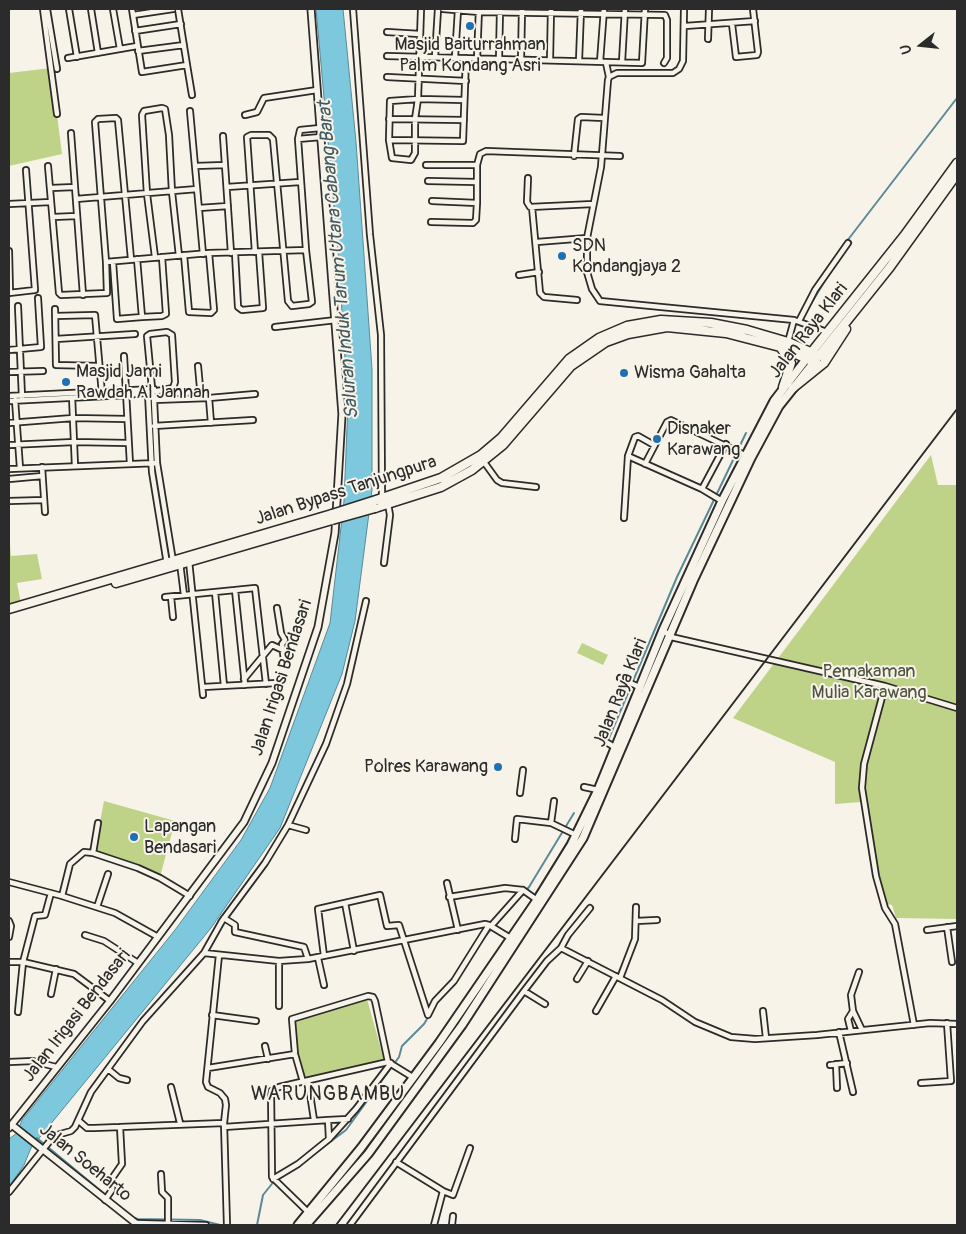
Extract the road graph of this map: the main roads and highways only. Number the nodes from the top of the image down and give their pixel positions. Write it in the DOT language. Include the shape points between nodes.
graph roads {
  1 [pos="957,162"];
  2 [pos="957,174"];
  3 [pos="859,308"];
  4 [pos="825,334"];
  5 [pos="788,342"];
  6 [pos="780,347"];
  7 [pos="813,357"];
  8 [pos="783,388"];
  9 [pos="793,388"];
  10 [pos="744,453"];
  11 [pos="380,502"];
  12 [pos="332,517"];
  13 [pos="172,564"];
  14 [pos="9,609"];
  15 [pos="9,614"];
  16 [pos="613,746"];
  17 [pos="593,789"];
  18 [pos="514,940"];
  19 [pos="362,1148"];
  20 [pos="368,1154"];
  21 [pos="298,1225"];
  22 [pos="306,1225"];
  1 -- 4 [label="highway, Jalan Raya Klari" via="904,236"];
  2 -- 3 [label="highway, Jalan Raya Klari"];
  3 -- 7 [label="highway, Jalan Raya Klari"];
  3 -- 9 [label="highway" via="824,363"];
  4 -- 5 [label="highway" via="807,343"];
  4 -- 7 [label="highway, Jalan Raya Klari"];
  5 -- 7 [label="highway, Jalan Bypass Tanjungpura"];
  5 -- 11 [label="highway, Jalan Bypass Tanjungpura" via="730,326 675,320 643,322 612,332 569,359 500,438 481,455 441,478"];
  6 -- 7 [label="highway, Jalan Bypass Tanjungpura"];
  6 -- 8 [label="highway" via="791,363"];
  6 -- 11 [label="highway, Jalan Bypass Tanjungpura" via="742,336 667,327 614,338 571,366 503,445 484,462 441,486"];
  7 -- 8 [label="main road, Jalan Raya Klari"];
  7 -- 9 [label="main road, Jalan Raya Klari"];
  8 -- 10 [label="main road, Jalan Raya Klari"];
  9 -- 10 [label="main road, Jalan Raya Klari"];
  10 -- 16 [label="main road, Jalan Raya Klari" via="718,498"];
  10 -- 16 [label="main road, Jalan Raya Klari" via="671,637"];
  11 -- 12 [label="highway, Jalan Bypass Tanjungpura, bridge"];
  12 -- 13 [label="highway, Jalan Bypass Tanjungpura"];
  12 -- 13 [label="highway, Jalan Bypass Tanjungpura"];
  13 -- 14 [label="highway, Jalan Bypass Tanjungpura"];
  13 -- 15 [label="highway, Jalan Bypass Tanjungpura"];
  16 -- 17 [label="main road, Jalan Raya Klari"];
  17 -- 18 [label="main road, Jalan Raya Klari" via="576,835"];
  17 -- 18 [label="main road, Jalan Raya Klari" via="583,838"];
  18 -- 19 [label="main road, Jalan Raya Klari"];
  18 -- 20 [label="main road, Jalan Raya Klari" via="462,1025"];
  19 -- 20 [label="main road"];
  19 -- 21 [label="main road, Jalan Raya Klari"];
  20 -- 22 [label="main road, Jalan Raya Klari"];
}
